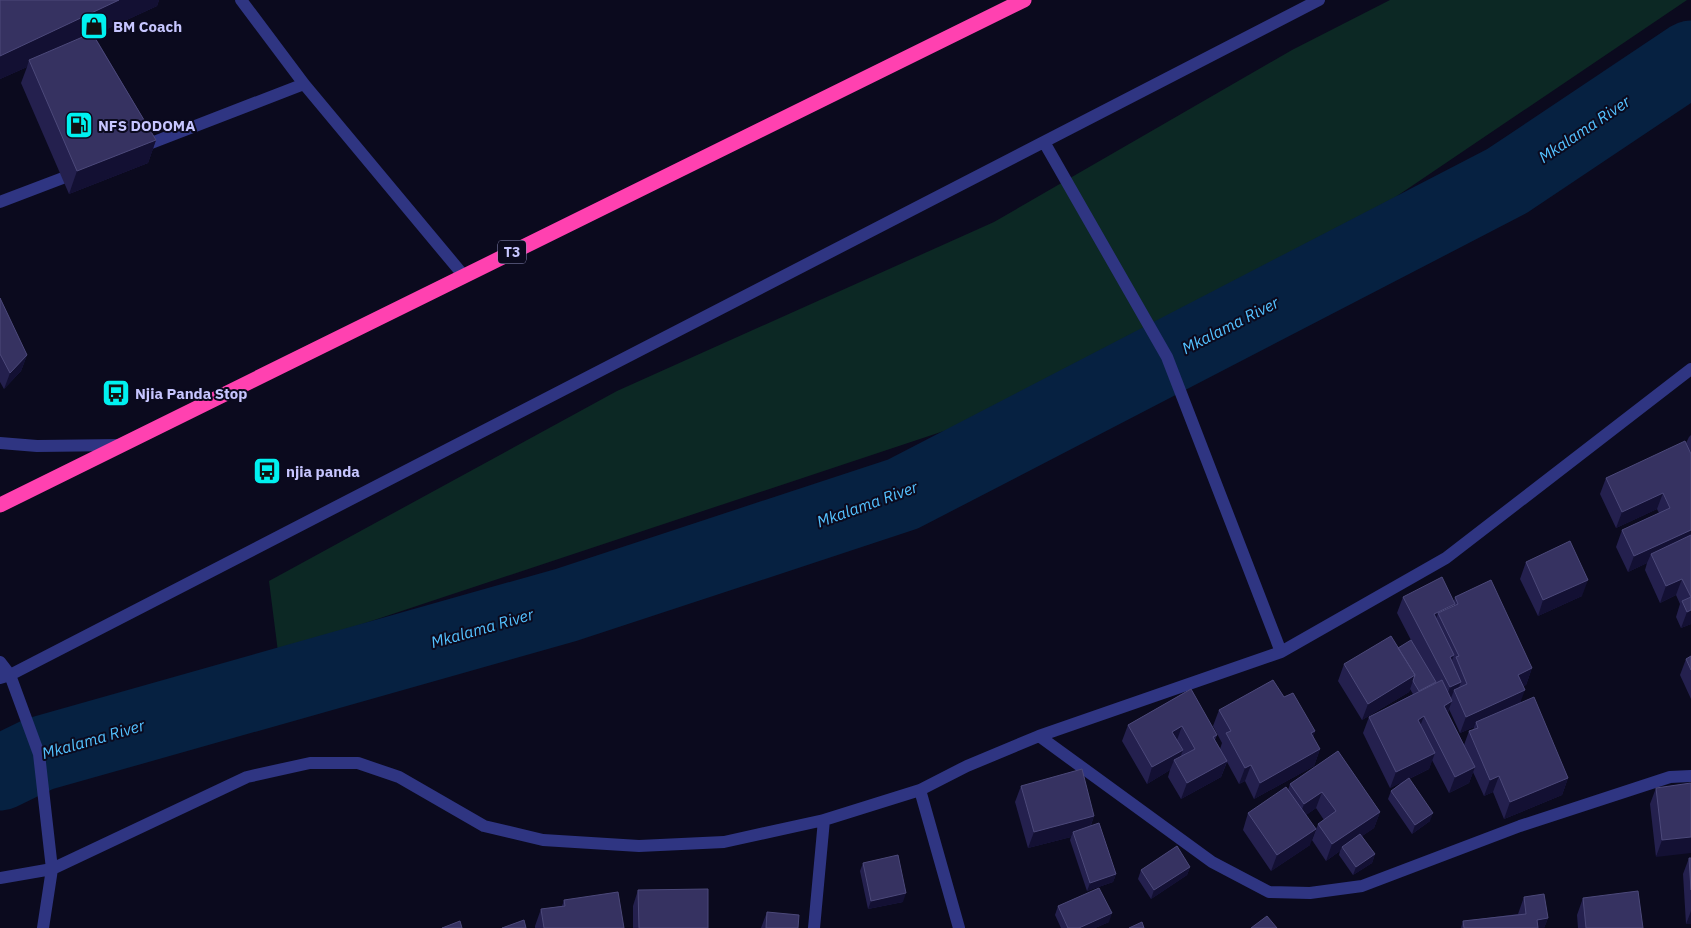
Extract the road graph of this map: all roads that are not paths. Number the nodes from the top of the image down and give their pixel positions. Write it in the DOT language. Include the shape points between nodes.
graph roads {
  1 [pos="241,0"];
  2 [pos="1024,0"];
  3 [pos="1319,0"];
  4 [pos="304,84"];
  5 [pos="1044,142"];
  6 [pos="129,152"];
  7 [pos="83,170"];
  8 [pos="0,202"];
  9 [pos="464,276"];
  10 [pos="1691,369"];
  11 [pos="0,442"];
  12 [pos="122,445"];
  13 [pos="0,505"];
  14 [pos="1280,652"];
  15 [pos="0,662"];
  16 [pos="5,677"];
  17 [pos="1039,736"];
  18 [pos="1691,776"];
  19 [pos="920,790"];
  20 [pos="824,820"];
  21 [pos="52,869"];
  22 [pos="0,878"];
  23 [pos="43,928"];
  24 [pos="814,928"];
  25 [pos="958,928"];
  1 -- 4 [label="street"];
  2 -- 9 [label="highway, T3"];
  3 -- 5 [label="street"];
  4 -- 6 [label="street"];
  4 -- 9 [label="street"];
  5 -- 14 [label="street" via="1167,357"];
  5 -- 16 [label="street"];
  7 -- 8 [label="street"];
  9 -- 12 [label="highway, T3"];
  10 -- 14 [label="street" via="1446,558"];
  11 -- 12 [label="street" via="37,446"];
  12 -- 13 [label="highway, T3"];
  14 -- 17 [label="street"];
  15 -- 16 [label="street"];
  16 -- 21 [label="street" via="39,754"];
  17 -- 18 [label="street" via="1212,862 1270,892 1310,893 1362,886 1520,826 1670,777"];
  17 -- 19 [label="street"];
  19 -- 20 [label="street"];
  19 -- 25 [label="street"];
  20 -- 21 [label="street" via="724,842 640,846 543,840 484,826 399,777 358,763 310,763 247,777"];
  20 -- 24 [label="street"];
  21 -- 22 [label="street"];
  21 -- 23 [label="street"];
}
